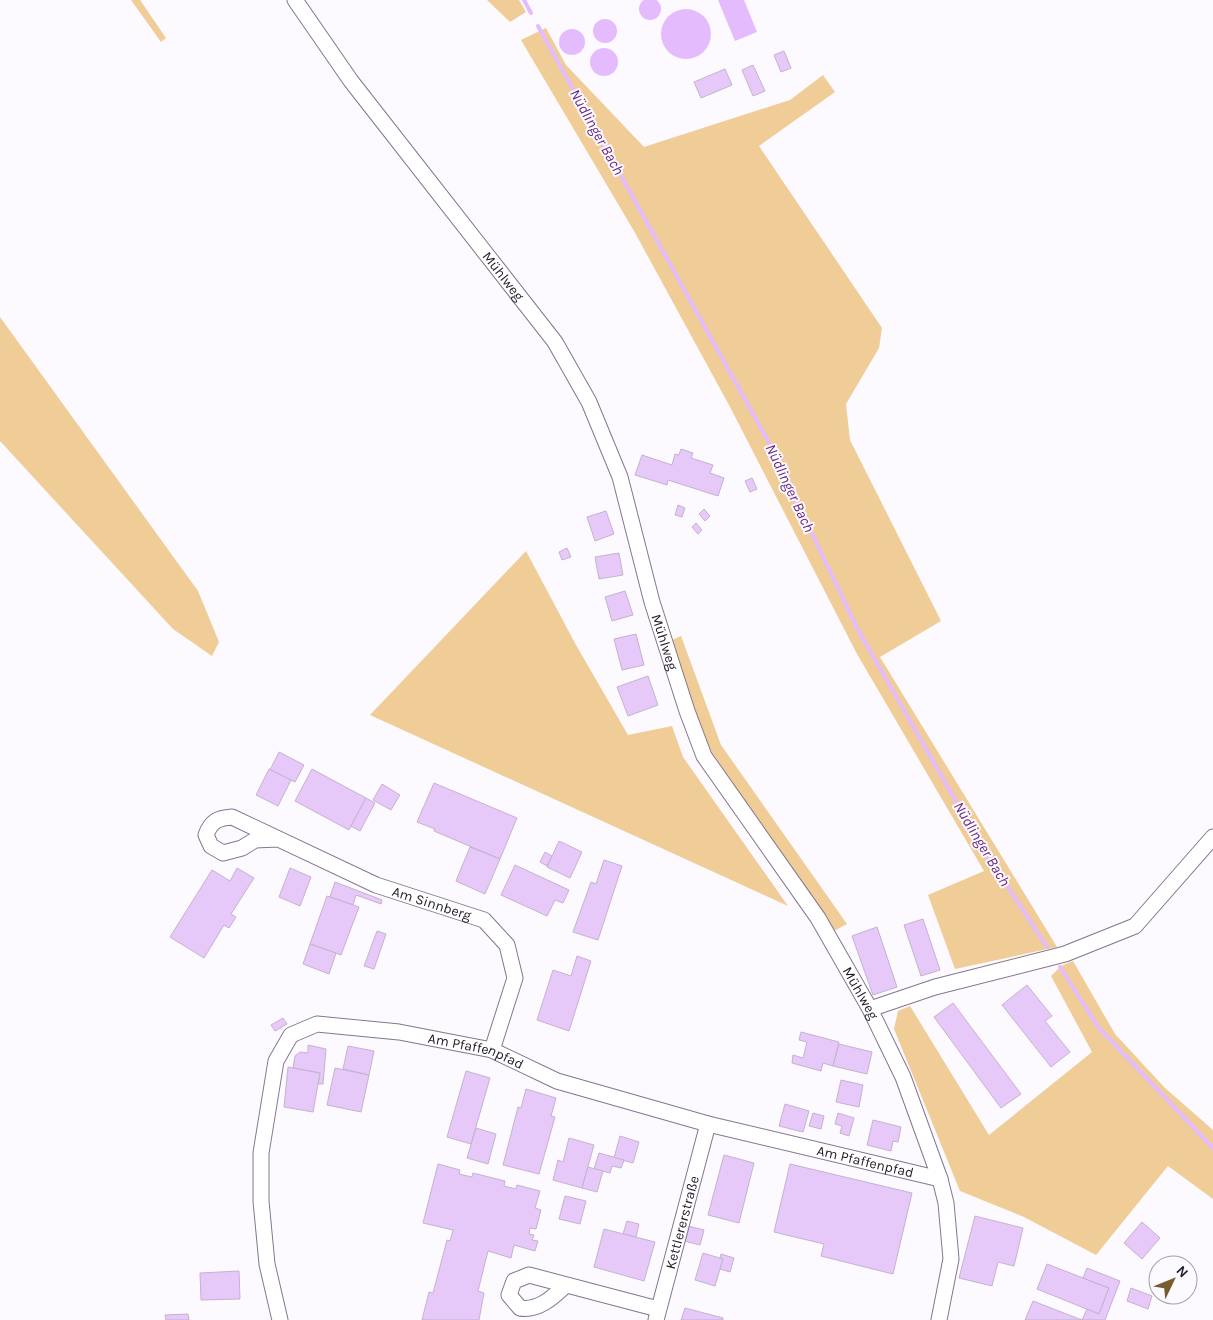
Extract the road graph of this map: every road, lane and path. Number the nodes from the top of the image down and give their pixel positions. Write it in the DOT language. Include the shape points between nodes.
graph roads {
  1 [pos="295,0"];
  2 [pos="1213,837"];
  3 [pos="278,839"];
  4 [pos="870,1009"];
  5 [pos="492,1050"];
  6 [pos="708,1124"];
  7 [pos="940,1179"];
  8 [pos="566,1285"];
  9 [pos="657,1314"];
  10 [pos="280,1320"];
  11 [pos="940,1320"];
  1 -- 4 [label="street, Mühlweg" via="351,81 555,342 589,402 620,477 652,602 704,756 818,918"];
  2 -- 4 [label="street" via="1134,926 1065,954 935,986"];
  3 -- 5 [label="street, Am Sinnberg" via="376,885 484,920 507,945 515,978"];
  4 -- 7 [label="street, Mühlweg" via="903,1077"];
  5 -- 6 [label="street, Am Pfaffenpfad" via="557,1081"];
  5 -- 10 [label="street, Am Pfaffenpfad" via="399,1032 317,1024 291,1035 276,1061 261,1153 266,1264"];
  6 -- 7 [label="street, Am Pfaffenpfad"];
  6 -- 9 [label="street, Kettlererstraße"];
  7 -- 11 [label="street, Mühlweg" via="946,1203 951,1259"];
  8 -- 9 [label="street"];
}
